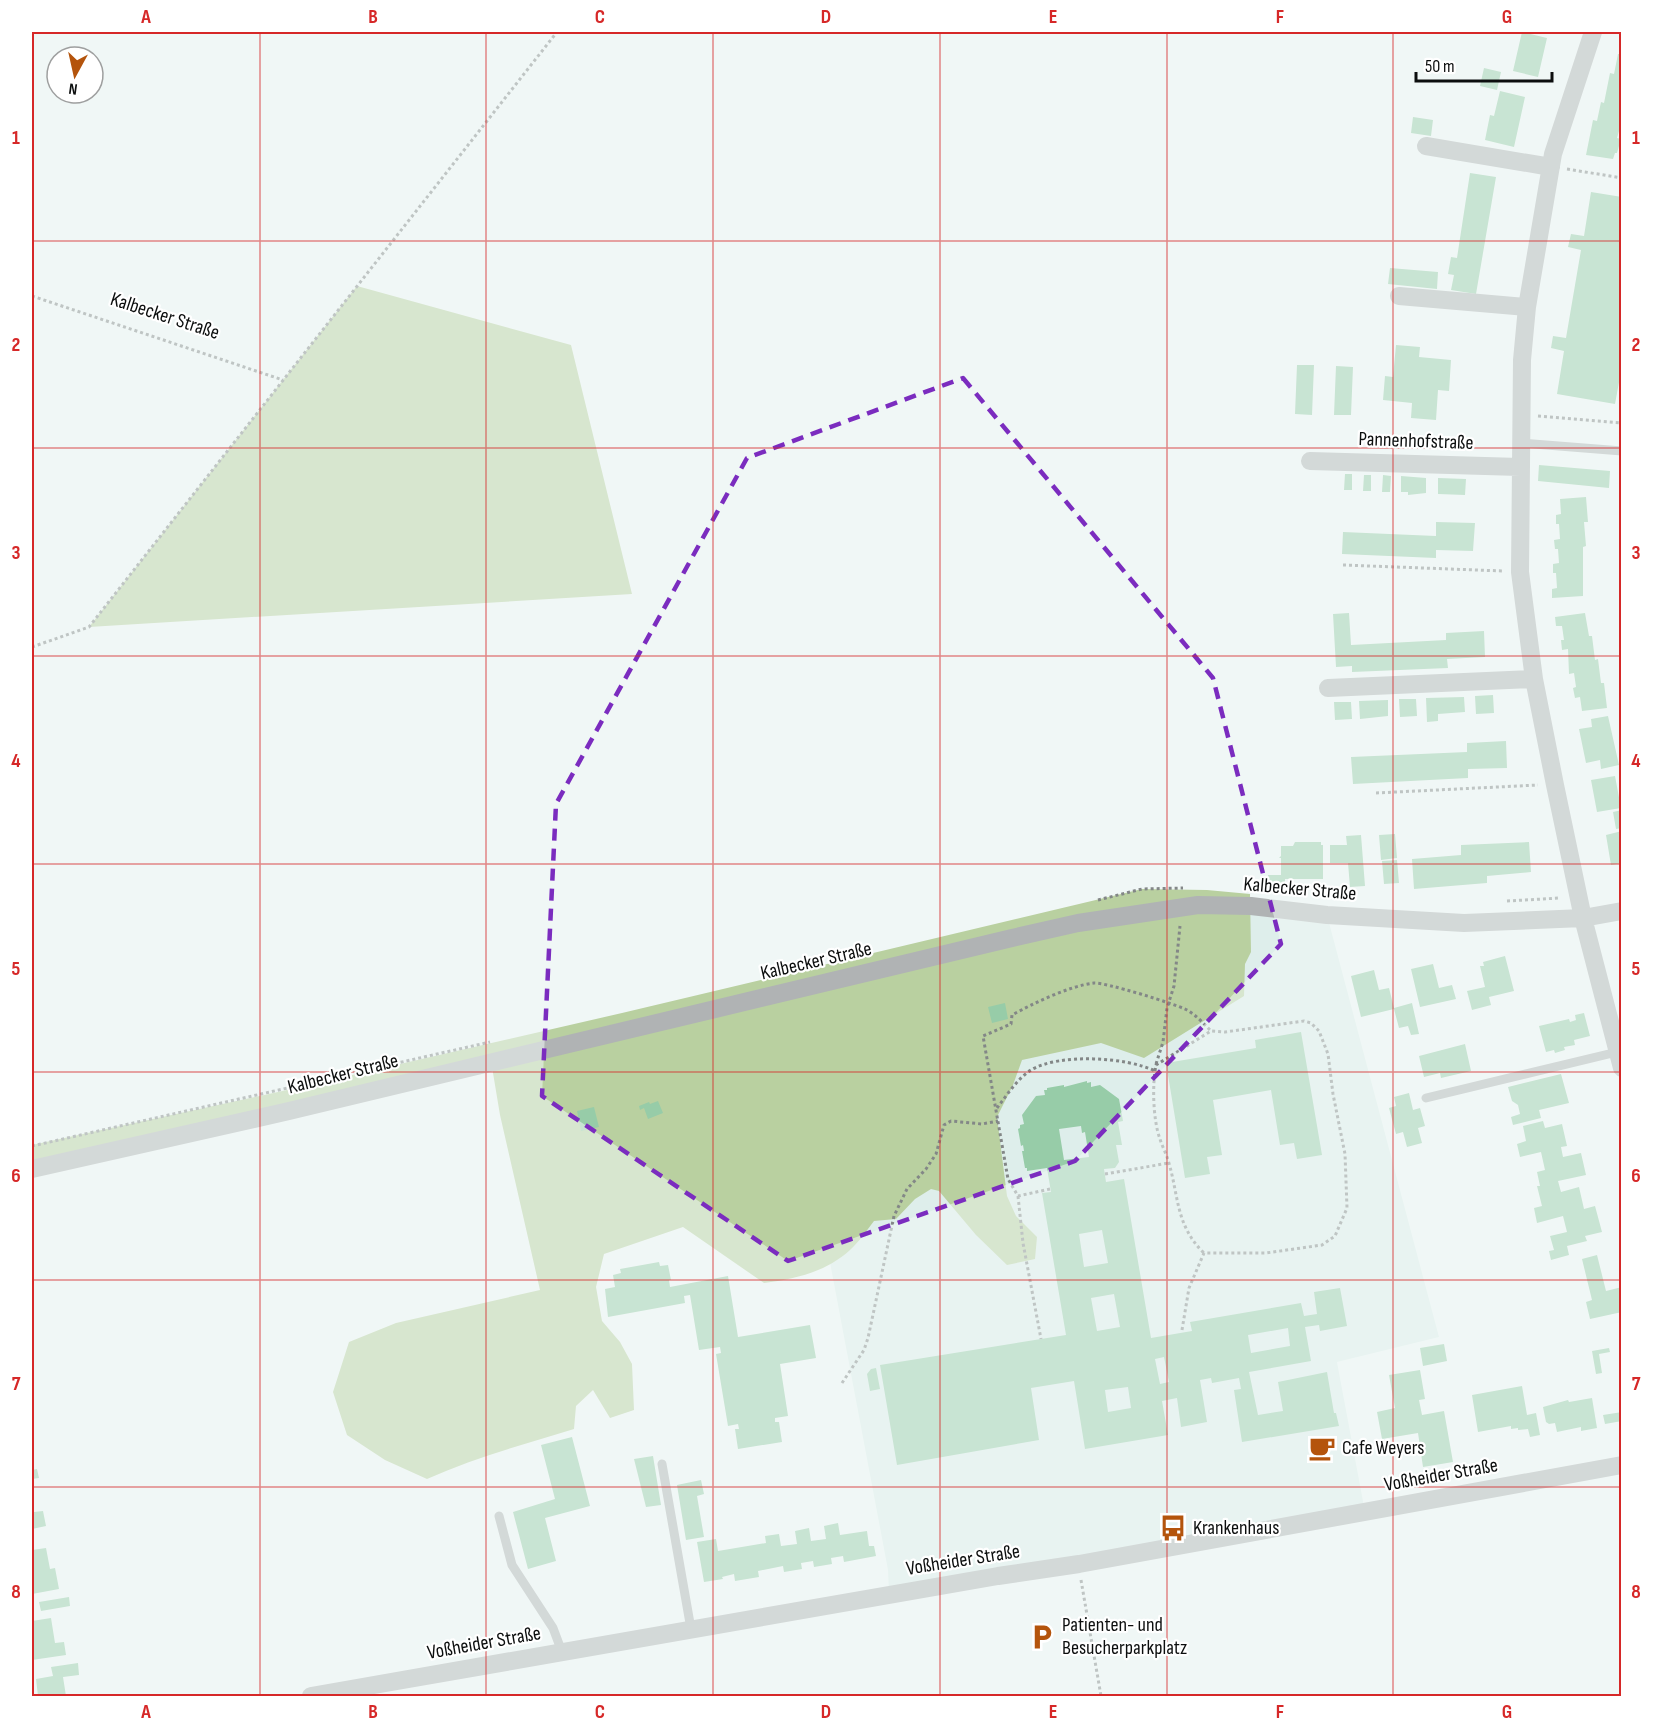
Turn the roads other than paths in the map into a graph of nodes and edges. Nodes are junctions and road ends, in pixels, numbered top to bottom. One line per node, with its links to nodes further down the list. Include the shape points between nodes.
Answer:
1 (1593, 32): 3 (street)
2 (1426, 146): 3 (street)
3 (1551, 166): 5 (street)
4 (1400, 296): 5 (street)
5 (1527, 307): 6 (street)
6 (1521, 443): 7 (lane); 9 (street)
7 (1622, 451)
8 (1310, 461): 9 (street, Pannenhofstraße)
9 (1520, 467): 10 (street, via 1520,572)
10 (1534, 679): 11 (street); 13 (street)
11 (1328, 688)
12 (1622, 911): 13 (street, Kalbecker Straße)
13 (1583, 918): 14 (street); 16 (street, Kalbecker Straße, via 1464,923 1251,906 1182,906 1012,938)
14 (1619, 1060): 15 (lane)
15 (1426, 1098)
16 (32, 1169)
17 (662, 1464): 20 (lane)
18 (1622, 1465): 20 (street, Voßheider Straße, via 1078,1564)
19 (500, 1516): 21 (lane, via 512,1565 553,1628)
20 (691, 1629): 21 (street, Voßheider Straße)
21 (562, 1652): 22 (street, Voßheider Straße)
22 (311, 1696)

